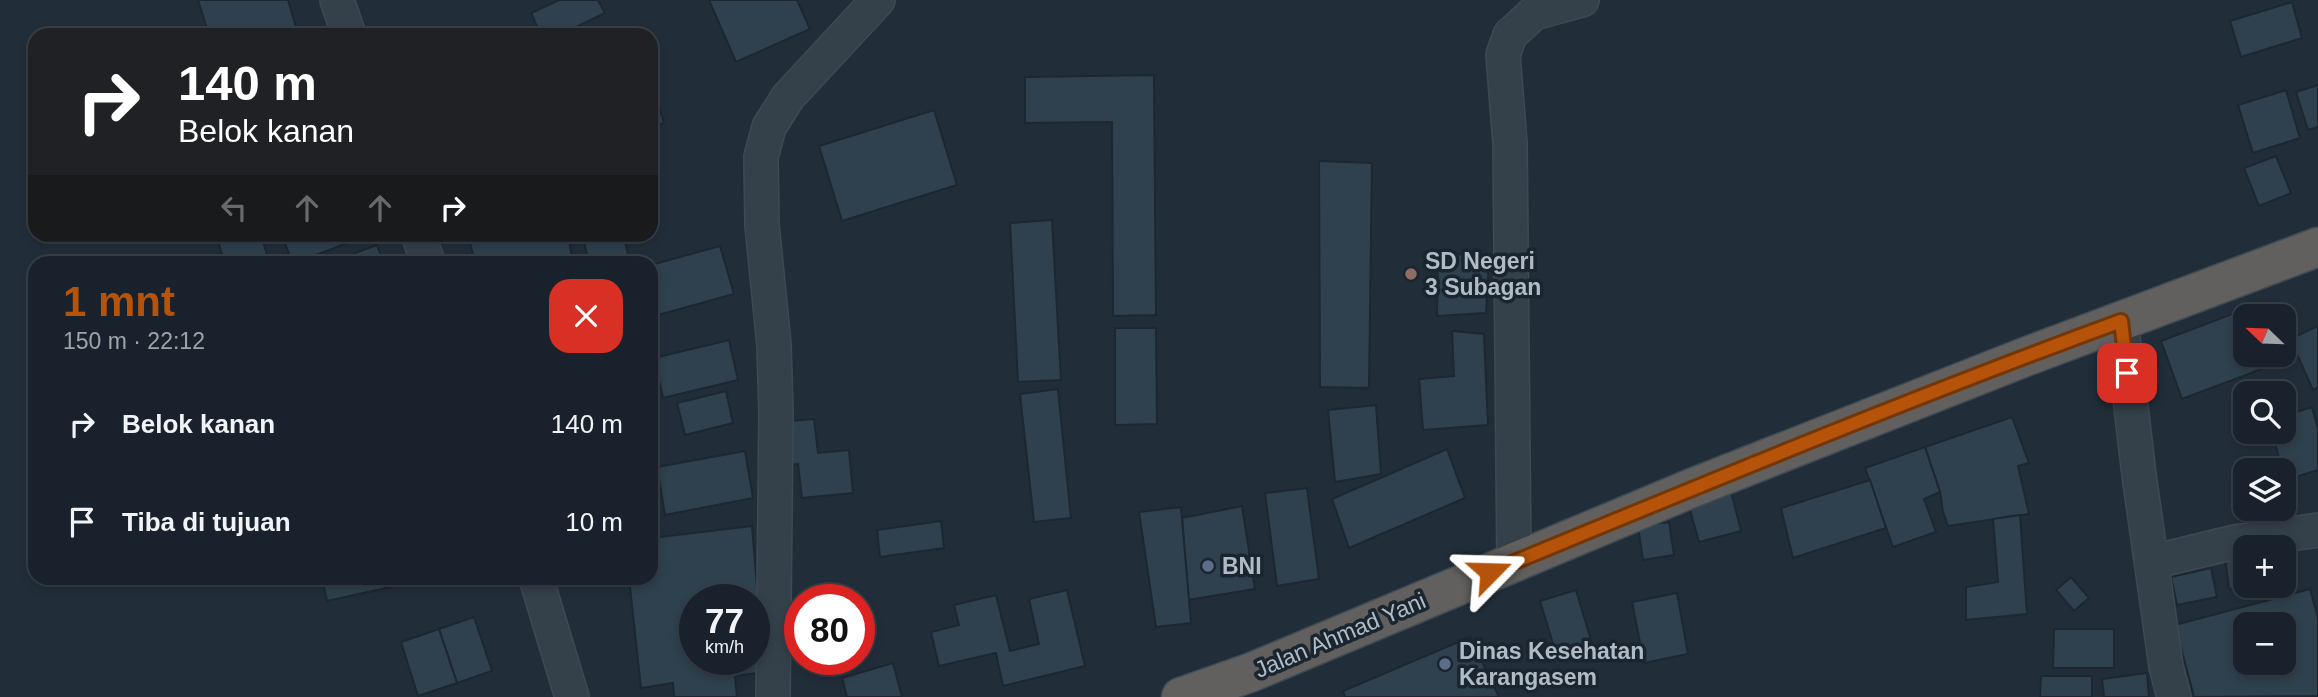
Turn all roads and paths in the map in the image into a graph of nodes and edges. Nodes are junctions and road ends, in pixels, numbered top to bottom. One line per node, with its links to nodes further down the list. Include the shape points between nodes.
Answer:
1 (337, 0): 4 (street)
2 (878, 0): 12 (street, via 788,97 769,127 761,157 776,399)
3 (1582, 0): 8 (street, via 1534,13 1510,35 1503,55 1510,143)
4 (347, 28)
5 (2318, 247): 6 (highway, Jalan Ahmad Yani)
6 (2121, 321): 8 (highway, Jalan Ahmad Yani); 9 (street)
7 (2318, 530): 9 (street, via 2235,542)
8 (1514, 562): 13 (highway, Jalan Ahmad Yani, via 1252,672)
9 (2152, 562): 14 (street)
10 (538, 585): 11 (street)
11 (572, 697)
12 (773, 697)
13 (1181, 697)
14 (2174, 697)

